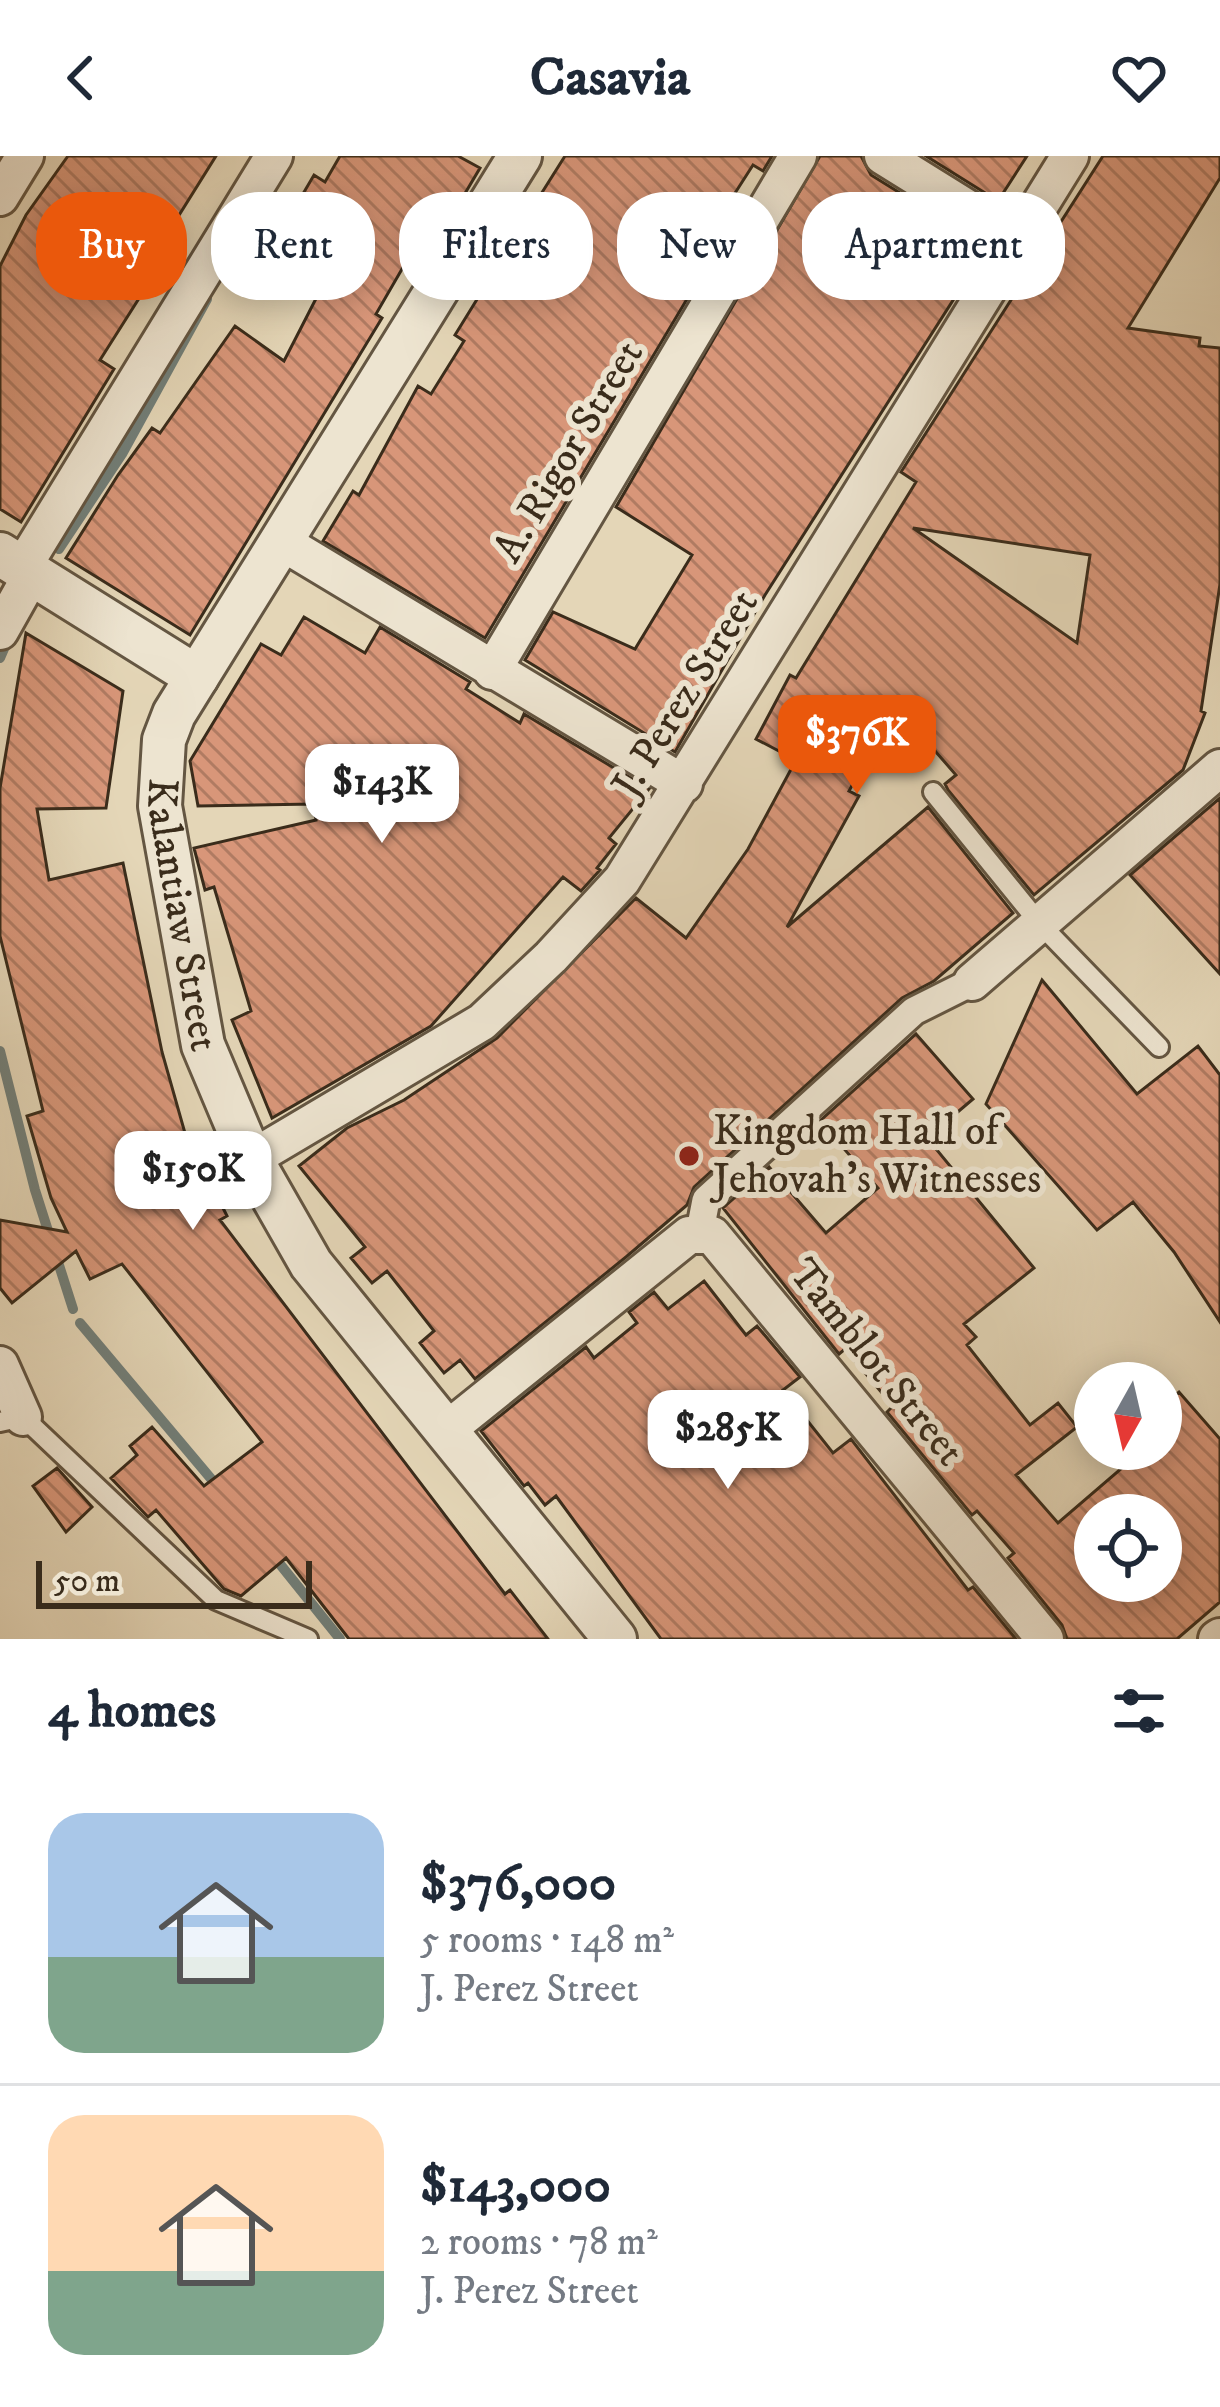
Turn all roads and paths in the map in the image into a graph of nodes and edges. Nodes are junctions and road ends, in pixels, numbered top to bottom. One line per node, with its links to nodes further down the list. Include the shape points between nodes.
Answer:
1 (25, 156): 9 (street)
2 (274, 156): 12 (street)
3 (520, 156): 11 (street, Kalantiaw Street)
4 (798, 156): 14 (street, A. Rigor Street)
5 (883, 156): 7 (street)
6 (1070, 156): 8 (street, J. Perez Street)
7 (941, 192)
8 (1048, 192)
9 (0, 197)
10 (981, 300): 17 (street, J. Perez Street)
11 (282, 542): 14 (street); 15 (street, Kalantiaw Street)
12 (18, 565): 13 (street); 15 (street)
13 (0, 631)
14 (492, 671): 17 (street)
15 (197, 677): 22 (street, Kalantiaw Street, via 164,740 163,842 203,1045)
16 (1220, 768): 19 (street)
17 (684, 784): 22 (street, J. Perez Street, via 622,880 482,1022)
18 (933, 792): 19 (lane)
19 (1040, 924): 20 (street); 21 (lane)
20 (972, 982): 23 (street, via 914,1011 706,1200)
21 (1159, 1046)
22 (251, 1160): 26 (street, Kalantiaw Street, via 310,1264)
23 (700, 1231): 26 (street); 29 (street, Tamblot Street, via 712,1235)
24 (0, 1365): 25 (street)
25 (11, 1419): 27 (lane, via 216,1600)
26 (448, 1430): 28 (street, Kalantiaw Street)
27 (308, 1639)
28 (615, 1639)
29 (1045, 1639)

